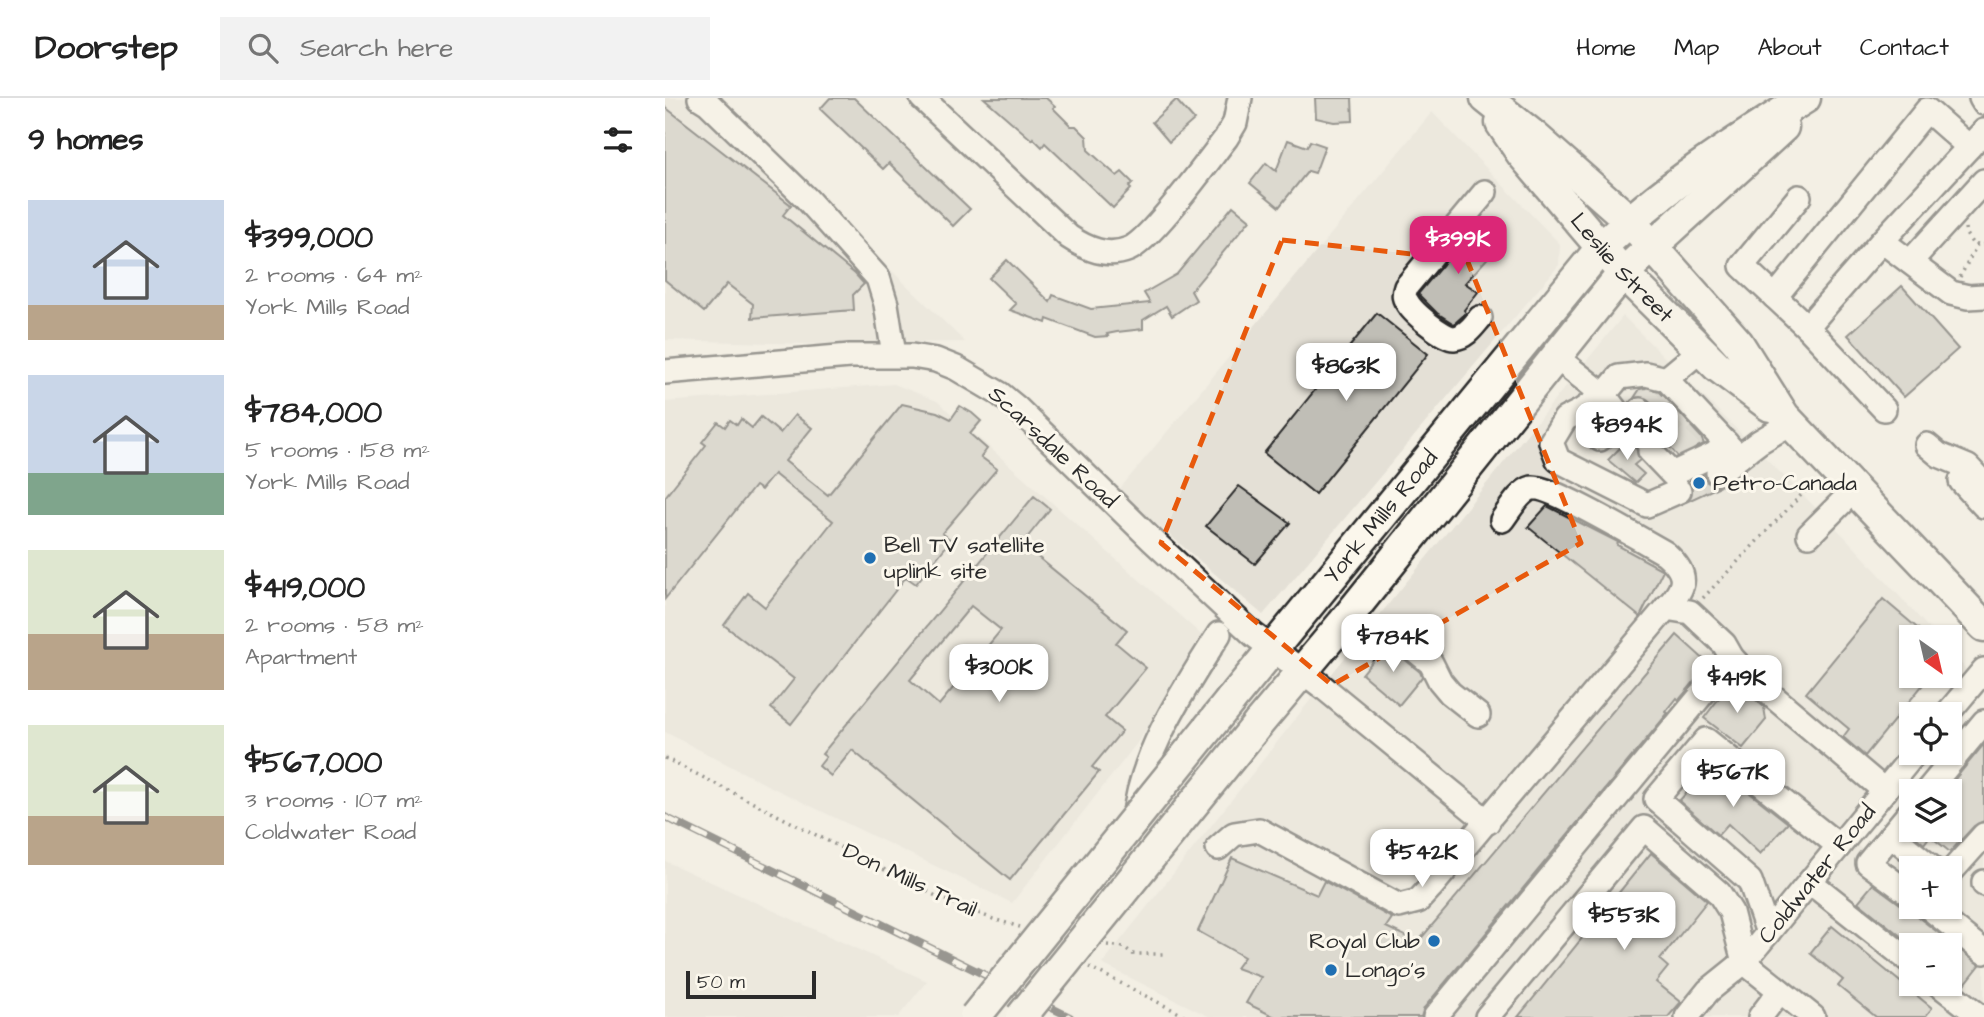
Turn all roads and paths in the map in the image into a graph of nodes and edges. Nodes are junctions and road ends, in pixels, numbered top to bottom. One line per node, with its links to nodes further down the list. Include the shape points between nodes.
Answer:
1 (699, 98): 28 (street, via 807,199 878,278)
2 (922, 98): 3 (street, via 1069,237 1100,253 1131,248 1160,221 1226,138)
3 (1240, 98)
4 (1485, 98): 13 (main road, Leslie Street); 19 (main road, Leslie Street, via 1522,153)
5 (1805, 98): 13 (main road, York Mills Road, via 1728,146)
6 (1814, 98): 17 (main road, York Mills Road)
7 (1981, 98): 8 (street)
8 (1984, 103)
9 (1976, 139): 15 (street); 24 (street, via 1927,110)
10 (1984, 181): 20 (street)
11 (1485, 192): 25 (street, via 1403,294 1415,312 1446,337 1465,334)
12 (1799, 197): 24 (street, via 1742,265)
13 (1629, 220): 17 (main road, Leslie Street); 19 (main road, York Mills Road)
14 (1967, 223): 16 (path, via 1968,239)
15 (1882, 241): 20 (street); 26 (street)
16 (1977, 245): 18 (path); 22 (path)
17 (1652, 246): 21 (main road, York Mills Road); 34 (main road, Leslie Street, via 1738,344)
18 (1984, 246)
19 (1601, 248): 21 (main road, Leslie Street); 54 (main road, York Mills Road)
20 (1910, 262): 23 (street, via 1951,293)
21 (1623, 274): 27 (main road, Leslie Street); 29 (main road, York Mills Road)
22 (1958, 282)
23 (1984, 296)
24 (1775, 298): 26 (street)
25 (1480, 318)
26 (1807, 327): 33 (street)
27 (1701, 350): 32 (street); 34 (main road, Leslie Street)
28 (894, 355): 30 (street, Scarsdale Road); 54 (street, Scarsdale Road, via 949,365 1006,398)
29 (1557, 358): 31 (street); 57 (main road, York Mills Road)
30 (665, 372)
31 (1604, 395): 32 (street, via 1619,377 1646,374); 35 (street); 45 (street, via 1565,419 1551,442 1558,460)
32 (1679, 406): 38 (street)
33 (1884, 409)
34 (1788, 419): 38 (street); 42 (main road, Leslie Street)
35 (1649, 438): 36 (street); 38 (street, via 1672,474); 45 (street)
36 (1600, 439)
37 (1927, 445): 41 (street, via 1968,467)
38 (1732, 450): 39 (street)
39 (1718, 473)
40 (1961, 481): 46 (street)
41 (1984, 484)
42 (1854, 490): 48 (street); 51 (main road, Leslie Street)
43 (1679, 491): 45 (street, via 1647,505)
44 (1805, 491): 50 (path)
45 (1638, 500)
46 (1984, 506)
47 (1502, 520): 49 (street, via 1532,488 1589,511 1674,561 1683,579 1682,589)
48 (1809, 535)
49 (1666, 608): 50 (street); 66 (street)
50 (1690, 612): 55 (street, via 1724,644)
51 (1984, 626)
52 (1219, 634): 80 (street, via 1163,728 1136,797 1133,829)
53 (1409, 636): 60 (street, via 1405,642 1431,663 1450,692)
54 (1272, 650): 57 (street, Scarsdale Road); 89 (main road, York Mills Road, bridge)
55 (1731, 658): 65 (street); 92 (street)
56 (1984, 670): 58 (street)
57 (1301, 671): 66 (street, Scarsdale Road); 90 (main road, York Mills Road, bridge)
58 (1957, 702)
59 (1962, 711): 61 (street)
60 (1478, 715)
61 (1984, 722): 64 (street)
62 (665, 758): 78 (path, Don Mills Trail, via 938,897 993,919)
63 (1905, 765): 65 (street, Coldwater Road)
64 (1937, 779)
65 (1885, 790): 70 (street, Coldwater Road)
66 (1488, 822): 71 (street, via 1418,901 1399,906 1259,830 1234,834)
67 (1899, 825): 68 (street)
68 (1891, 835): 72 (street); 73 (street)
69 (1984, 835): 74 (street)
70 (1842, 843): 73 (street); 75 (street, Coldwater Road); 79 (street, via 1706,740 1656,799 1750,881)
71 (1218, 848)
72 (1917, 856)
73 (1873, 858): 76 (street, via 1868,863)
74 (1962, 860)
75 (1810, 882): 79 (street, Coldwater Road); 82 (street)
76 (1899, 886)
77 (1943, 919): 83 (street)
78 (1027, 925)
79 (1768, 933): 85 (street, Coldwater Road)
80 (1045, 941)
81 (1124, 947): 84 (path, via 1133,954)
82 (1899, 952)
83 (1984, 952)
84 (1167, 954)
85 (1744, 962): 87 (street); 93 (street, via 1731,912 1719,893 1644,828); 94 (street, Coldwater Road, via 1708,990)
86 (1094, 970): 91 (path)
87 (1780, 991): 95 (street); 96 (street)
88 (1954, 996): 97 (street)
89 (975, 1017)
90 (1021, 1017)
91 (1187, 1017)
92 (1435, 1017)
93 (1487, 1017)
94 (1687, 1017)
95 (1760, 1017)
96 (1813, 1017)
97 (1981, 1017)

